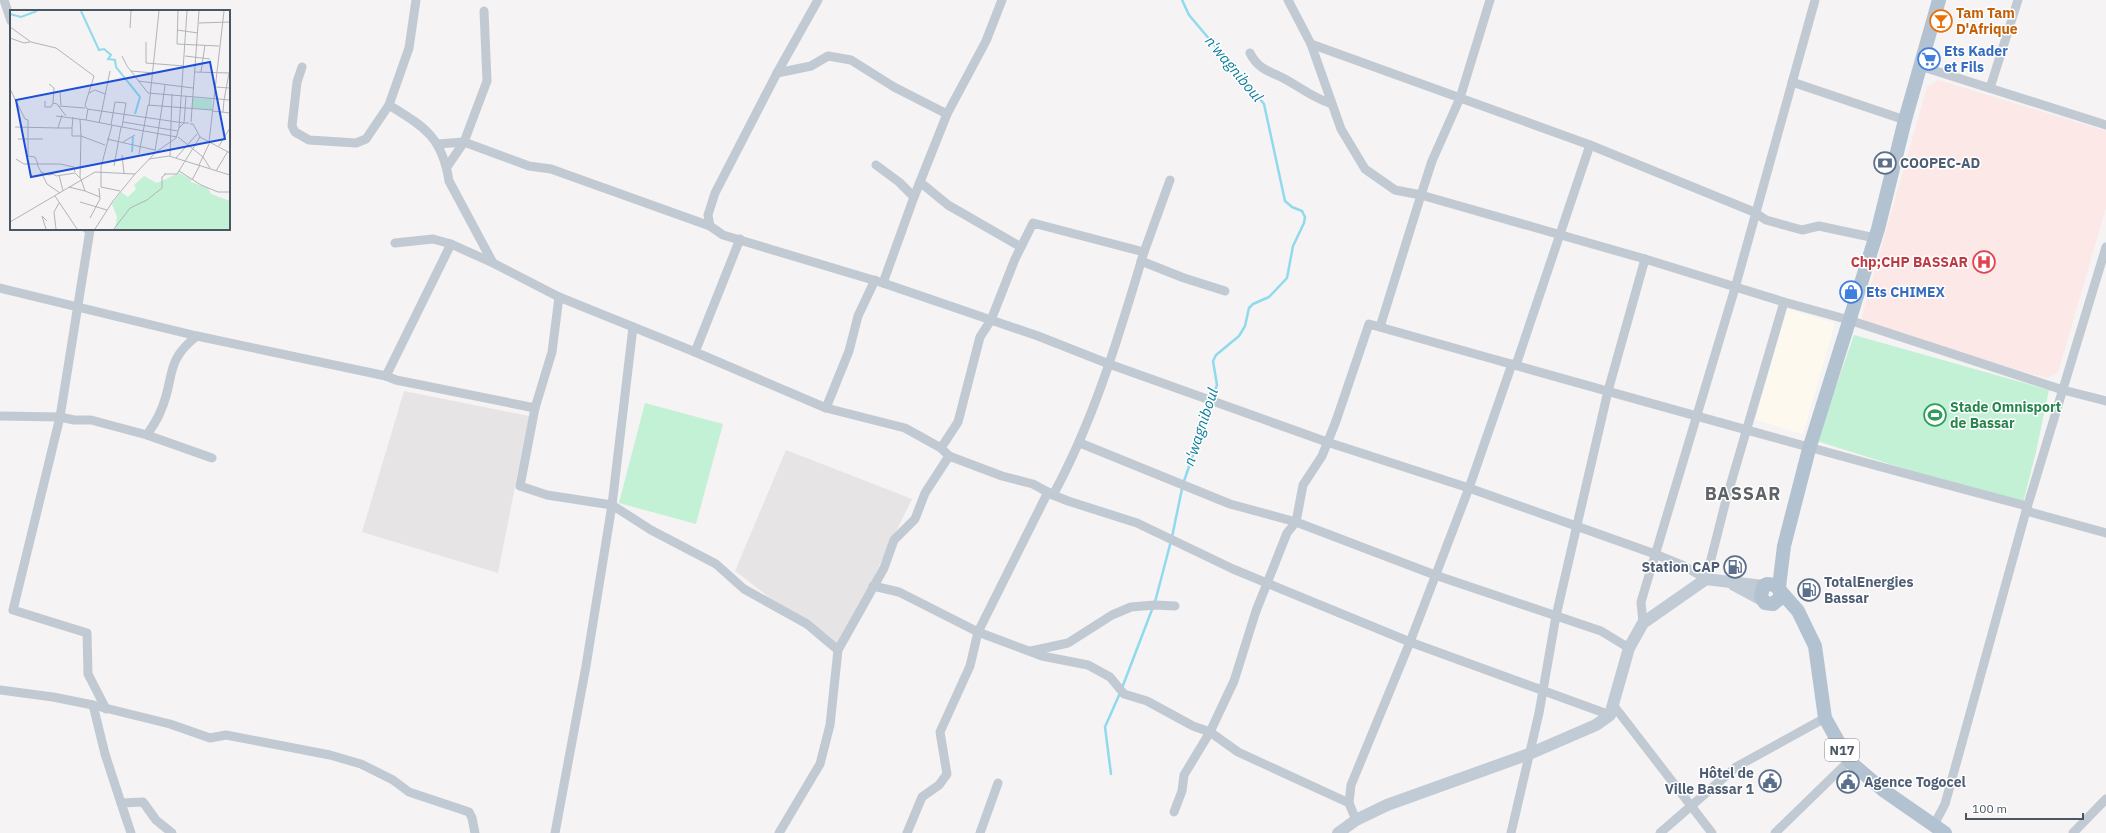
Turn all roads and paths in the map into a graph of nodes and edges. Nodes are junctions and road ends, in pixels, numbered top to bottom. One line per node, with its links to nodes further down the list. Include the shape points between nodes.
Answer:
1 (4, 0): 11 (street)
2 (416, 0): 20 (street, via 409,48)
3 (818, 0): 16 (street)
4 (1002, 0): 22 (street, via 986,41)
5 (1288, 0): 12 (street)
6 (1490, 0): 19 (street)
7 (1815, 0): 17 (street)
8 (1939, 0): 14 (main road)
9 (2018, 0): 18 (street)
10 (484, 11): 25 (street, via 487,81)
11 (10, 18)
12 (1310, 44): 19 (street); 21 (street)
13 (1250, 53): 21 (street, via 1272,75)
14 (1920, 66): 18 (street); 23 (main road)
15 (302, 67): 20 (street, via 297,82 292,126 295,132 309,140 356,143 366,138)
16 (777, 73): 22 (street, via 811,66 828,56 851,60 894,87); 35 (street, via 715,193 708,216)
17 (1792, 82): 23 (street); 34 (street)
18 (1990, 88): 24 (street)
19 (1460, 98): 27 (street); 32 (street, via 1432,160)
20 (389, 104): 26 (street, via 424,128)
21 (1332, 104): 32 (street, via 1341,128 1365,169 1395,190)
22 (947, 114): 31 (street)
23 (1906, 120): 38 (main road)
24 (2106, 125)
25 (464, 142): 26 (street); 29 (street); 35 (street, via 529,166 552,169)
26 (437, 144): 29 (street)
27 (1590, 145): 34 (street); 37 (street)
28 (876, 165): 33 (street)
29 (446, 166): 47 (street, via 449,181)
30 (1170, 180): 44 (street)
31 (920, 182): 33 (street); 42 (street, via 948,205)
32 (1421, 195): 37 (street); 59 (street)
33 (914, 197): 49 (street)
34 (1754, 212): 38 (street, via 1766,220 1802,230 1819,226); 51 (street)
35 (710, 226): 39 (street, via 723,235)
36 (90, 230): 55 (street)
37 (1561, 235): 45 (street); 63 (street)
38 (1875, 238): 57 (main road)
39 (740, 239): 49 (street); 61 (street)
40 (395, 243): 41 (street, via 433,240)
41 (451, 244): 47 (street); 64 (street)
42 (1021, 247): 44 (street, via 1033,223); 56 (street)
43 (2106, 247): 48 (street)
44 (1144, 252): 46 (street)
45 (1645, 259): 51 (street); 66 (street)
46 (1141, 261): 52 (street); 62 (street)
47 (492, 263): 53 (street)
48 (2104, 264): 65 (street)
49 (879, 282): 56 (street); 69 (street, via 858,316 849,350)
50 (0, 288): 55 (street)
51 (1734, 288): 54 (street); 70 (street)
52 (1225, 291)
53 (559, 297): 58 (street); 68 (street, via 552,352)
54 (1784, 302): 57 (street); 73 (street)
55 (77, 306): 60 (street); 72 (street)
56 (991, 320): 62 (street); 77 (street, via 980,337 958,422)
57 (1849, 320): 65 (street); 78 (main road)
58 (633, 327): 61 (street); 83 (street)
59 (1380, 327): 63 (street); 75 (street, via 1370,324)
60 (197, 336): 64 (street); 74 (street, via 185,346 172,367 162,410)
61 (695, 352): 69 (street)
62 (1109, 364): 75 (street); 76 (street)
63 (1514, 365): 66 (street); 81 (street)
64 (386, 376): 68 (street)
65 (2063, 390): 67 (street); 84 (street)
66 (1608, 391): 70 (street); 86 (street)
67 (2106, 401)
68 (535, 408): 83 (street, via 520,486 547,495)
69 (826, 408): 77 (street, via 905,428)
70 (1697, 415): 73 (street); 88 (street)
71 (0, 416): 72 (street)
72 (60, 417): 74 (street, via 91,420); 105 (street, via 13,610 87,633 88,674)
73 (1747, 430): 78 (street); 90 (street)
74 (147, 435): 80 (street)
75 (1327, 442): 81 (street); 85 (street, via 1322,456 1303,485)
76 (1080, 443): 82 (street); 85 (street, via 1230,504)
77 (941, 448): 79 (street)
78 (1809, 449): 84 (street); 93 (main road)
79 (948, 456): 82 (street, via 1002,476 1033,484); 92 (street, via 925,493 915,519 894,540 884,568)
80 (212, 458)
81 (1469, 488): 86 (street); 89 (street)
82 (1051, 493): 91 (street, via 1068,501 1138,523); 97 (street)
83 (612, 505): 100 (street, via 651,530 716,564 744,588 807,624); 122 (street)
84 (2027, 509): 87 (street); 118 (street)
85 (1296, 522): 89 (street); 91 (street, via 1287,533)
86 (1577, 528): 88 (street); 95 (street)
87 (2106, 533)
88 (1655, 554): 90 (street); 96 (street, via 1642,602)
89 (1435, 575): 95 (street); 98 (street)
90 (1706, 579): 93 (street); 96 (street)
91 (1268, 584): 98 (street); 108 (street, via 1256,611 1234,681)
92 (873, 586): 97 (street, via 899,592); 100 (street)
93 (1771, 592): 107 (main road, N17, via 1798,611 1810,635 1818,657)
94 (1175, 606): 101 (street, via 1131,607 1112,614 1068,643)
95 (1556, 616): 99 (street, via 1600,631); 103 (street)
96 (1643, 623): 99 (street)
97 (978, 632): 101 (street); 124 (street, via 970,666 940,732 947,774 939,785 922,797)
98 (1410, 642): 103 (street); 114 (street, via 1351,785)
99 (1629, 648): 106 (street)
100 (838, 650): 123 (street, via 830,724 820,764)
101 (1030, 651): 108 (street, via 1042,656 1088,665 1110,677 1124,694 1147,701 1193,726)
102 (0, 690): 104 (street)
103 (1543, 691): 106 (street); 109 (street)
104 (93, 705): 105 (street); 113 (street)
105 (106, 709): 121 (street, via 170,724 210,738 226,734 330,755 361,764 393,780 409,792 469,812)
106 (1612, 710): 109 (street, via 1596,725); 115 (street)
107 (1825, 718): 110 (main road, N17); 115 (street, via 1736,767)
108 (1210, 732): 114 (street, via 1238,752); 116 (street, via 1184,775)
109 (1529, 754): 117 (street, via 1386,805); 127 (street)
110 (1848, 761): 118 (main road, N17); 130 (street)
111 (998, 783): 125 (street)
112 (2106, 799): 131 (street)
113 (121, 803): 119 (street); 120 (street, via 143,802 156,820)
114 (1349, 803): 117 (street)
115 (1690, 807): 128 (street); 129 (street)
116 (1174, 812)
117 (1356, 820): 126 (street)
118 (1938, 830)
119 (131, 833)
120 (172, 833)
121 (475, 833)
122 (555, 833)
123 (779, 833)
124 (907, 833)
125 (980, 833)
126 (1338, 833)
127 (1511, 833)
128 (1660, 833)
129 (1712, 833)
130 (1775, 833)
131 (2072, 833)

